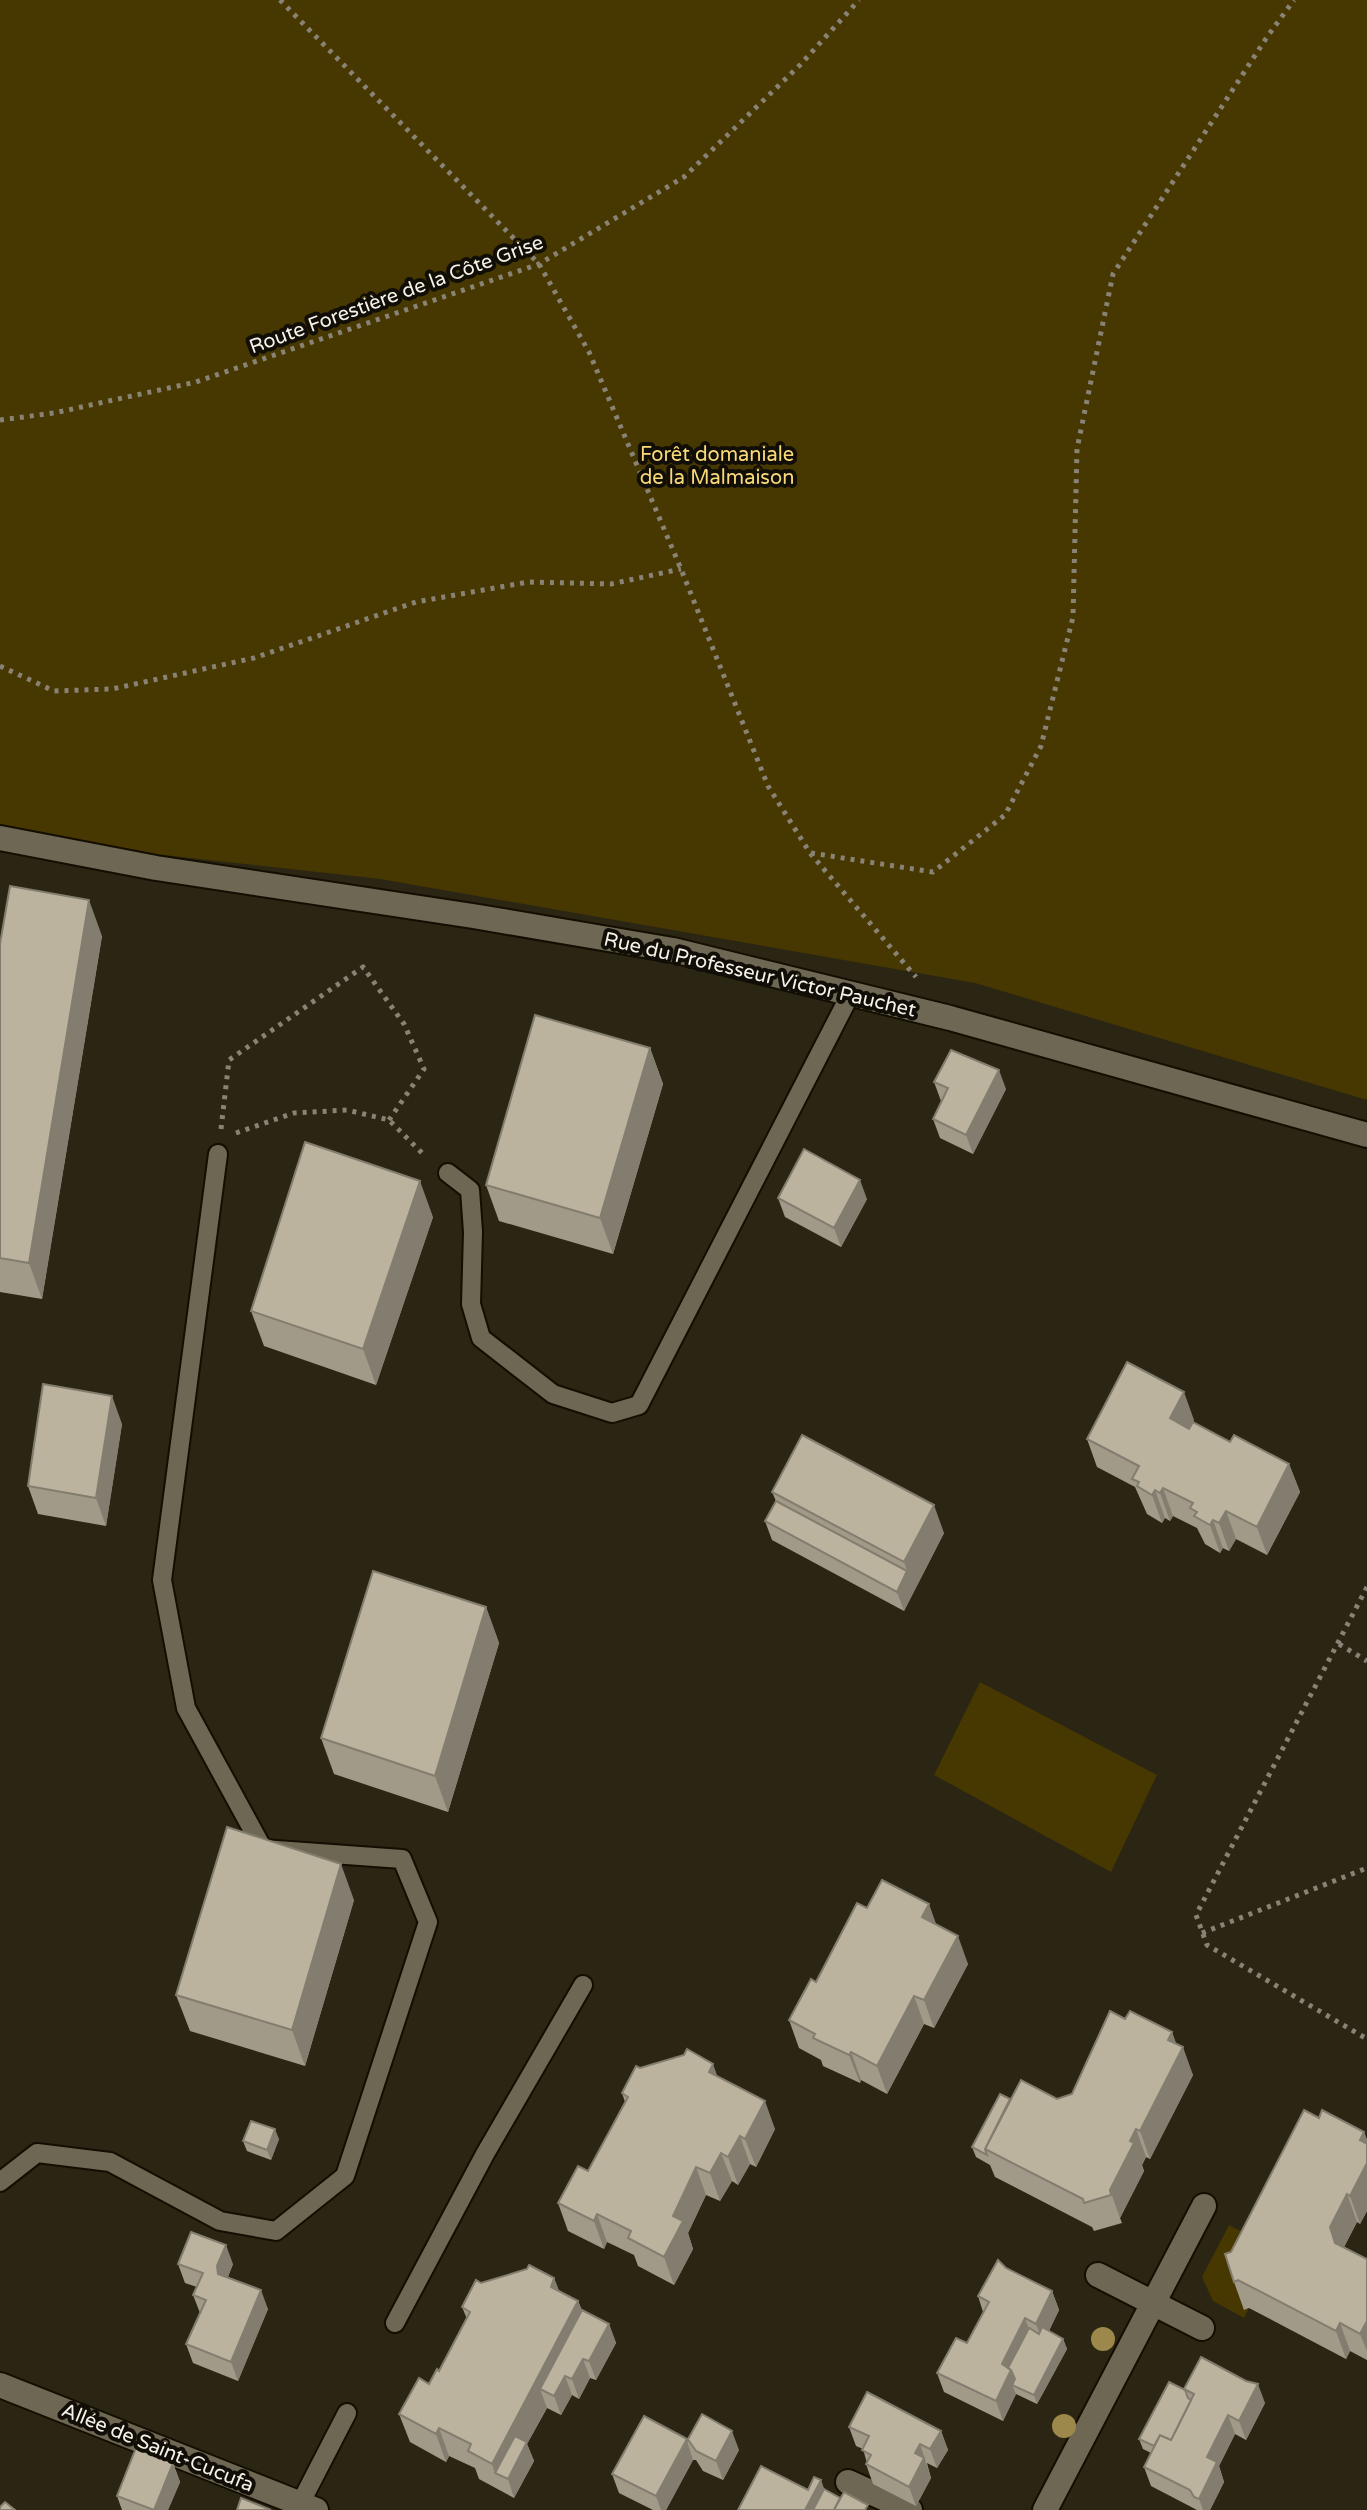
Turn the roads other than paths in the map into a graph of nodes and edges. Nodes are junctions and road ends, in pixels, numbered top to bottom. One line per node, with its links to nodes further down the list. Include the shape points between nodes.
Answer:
1 (0, 838): 2 (street, Rue du Professeur Victor Pauchet, via 673,950)
2 (851, 993): 3 (street, Rue du Professeur Victor Pauchet); 5 (lane, via 639,1405 612,1413 553,1394 481,1338 471,1304 470,1190)
3 (1367, 1135)
4 (219, 1146): 7 (lane, via 162,1580 186,1708 263,1849 402,1859 428,1922 345,2176 276,2231 220,2221 110,2162 37,2153)
5 (448, 1173)
6 (583, 1985): 11 (lane)
7 (0, 2182)
8 (1204, 2206): 10 (street)
9 (1098, 2275): 10 (street)
10 (1154, 2303): 12 (street); 18 (street)
11 (395, 2323)
12 (1202, 2328)
13 (0, 2385): 16 (street, Allée de Saint-Cucufa)
14 (347, 2413): 16 (lane)
15 (848, 2482): 17 (street)
16 (308, 2507)
17 (910, 2510)
18 (1045, 2510)

